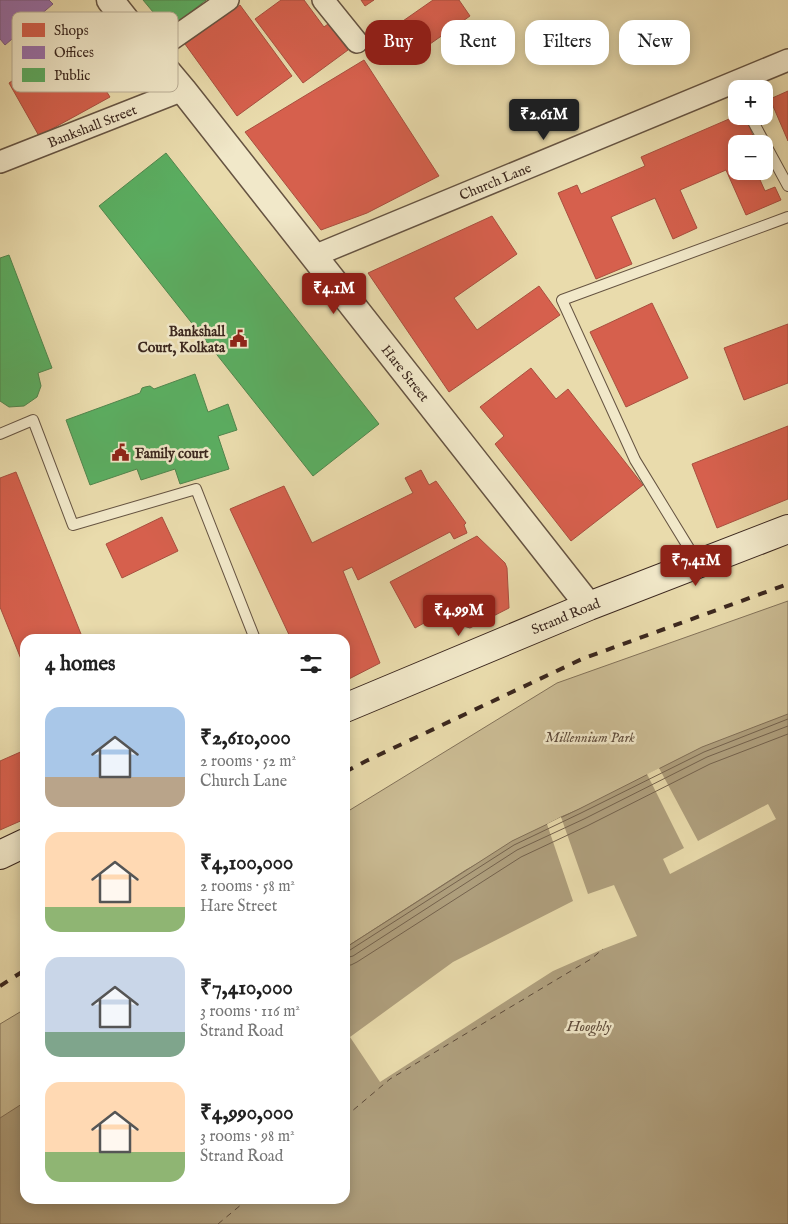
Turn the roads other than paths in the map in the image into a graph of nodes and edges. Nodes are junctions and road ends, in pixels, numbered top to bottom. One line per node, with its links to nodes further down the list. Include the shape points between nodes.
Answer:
1 (110, 0): 4 (street, Hare Street)
2 (228, 0): 5 (street)
3 (323, 0): 6 (street)
4 (119, 12)
5 (178, 36)
6 (357, 42)
7 (788, 60): 8 (street, Church Lane)
8 (749, 80)
9 (178, 84): 10 (street, Hare Street)
10 (183, 90): 12 (street, Bankshall Street); 18 (street, Hare Street)
11 (728, 90): 18 (street, Church Lane)
12 (178, 92)
13 (178, 92): 15 (street, Bankshall Street)
14 (755, 125): 16 (lane)
15 (0, 162)
16 (788, 186)
17 (788, 217): 21 (lane, via 562,300 634,460)
18 (314, 256): 22 (street, Hare Street)
19 (0, 434): 23 (lane, via 34,420 73,525 196,489)
20 (788, 529): 21 (main road, Strand Road)
21 (699, 564): 22 (main road, Strand Road)
22 (590, 606): 24 (main road, Strand Road)
23 (253, 634)
24 (350, 706)
25 (20, 845): 26 (main road)
26 (0, 855)

